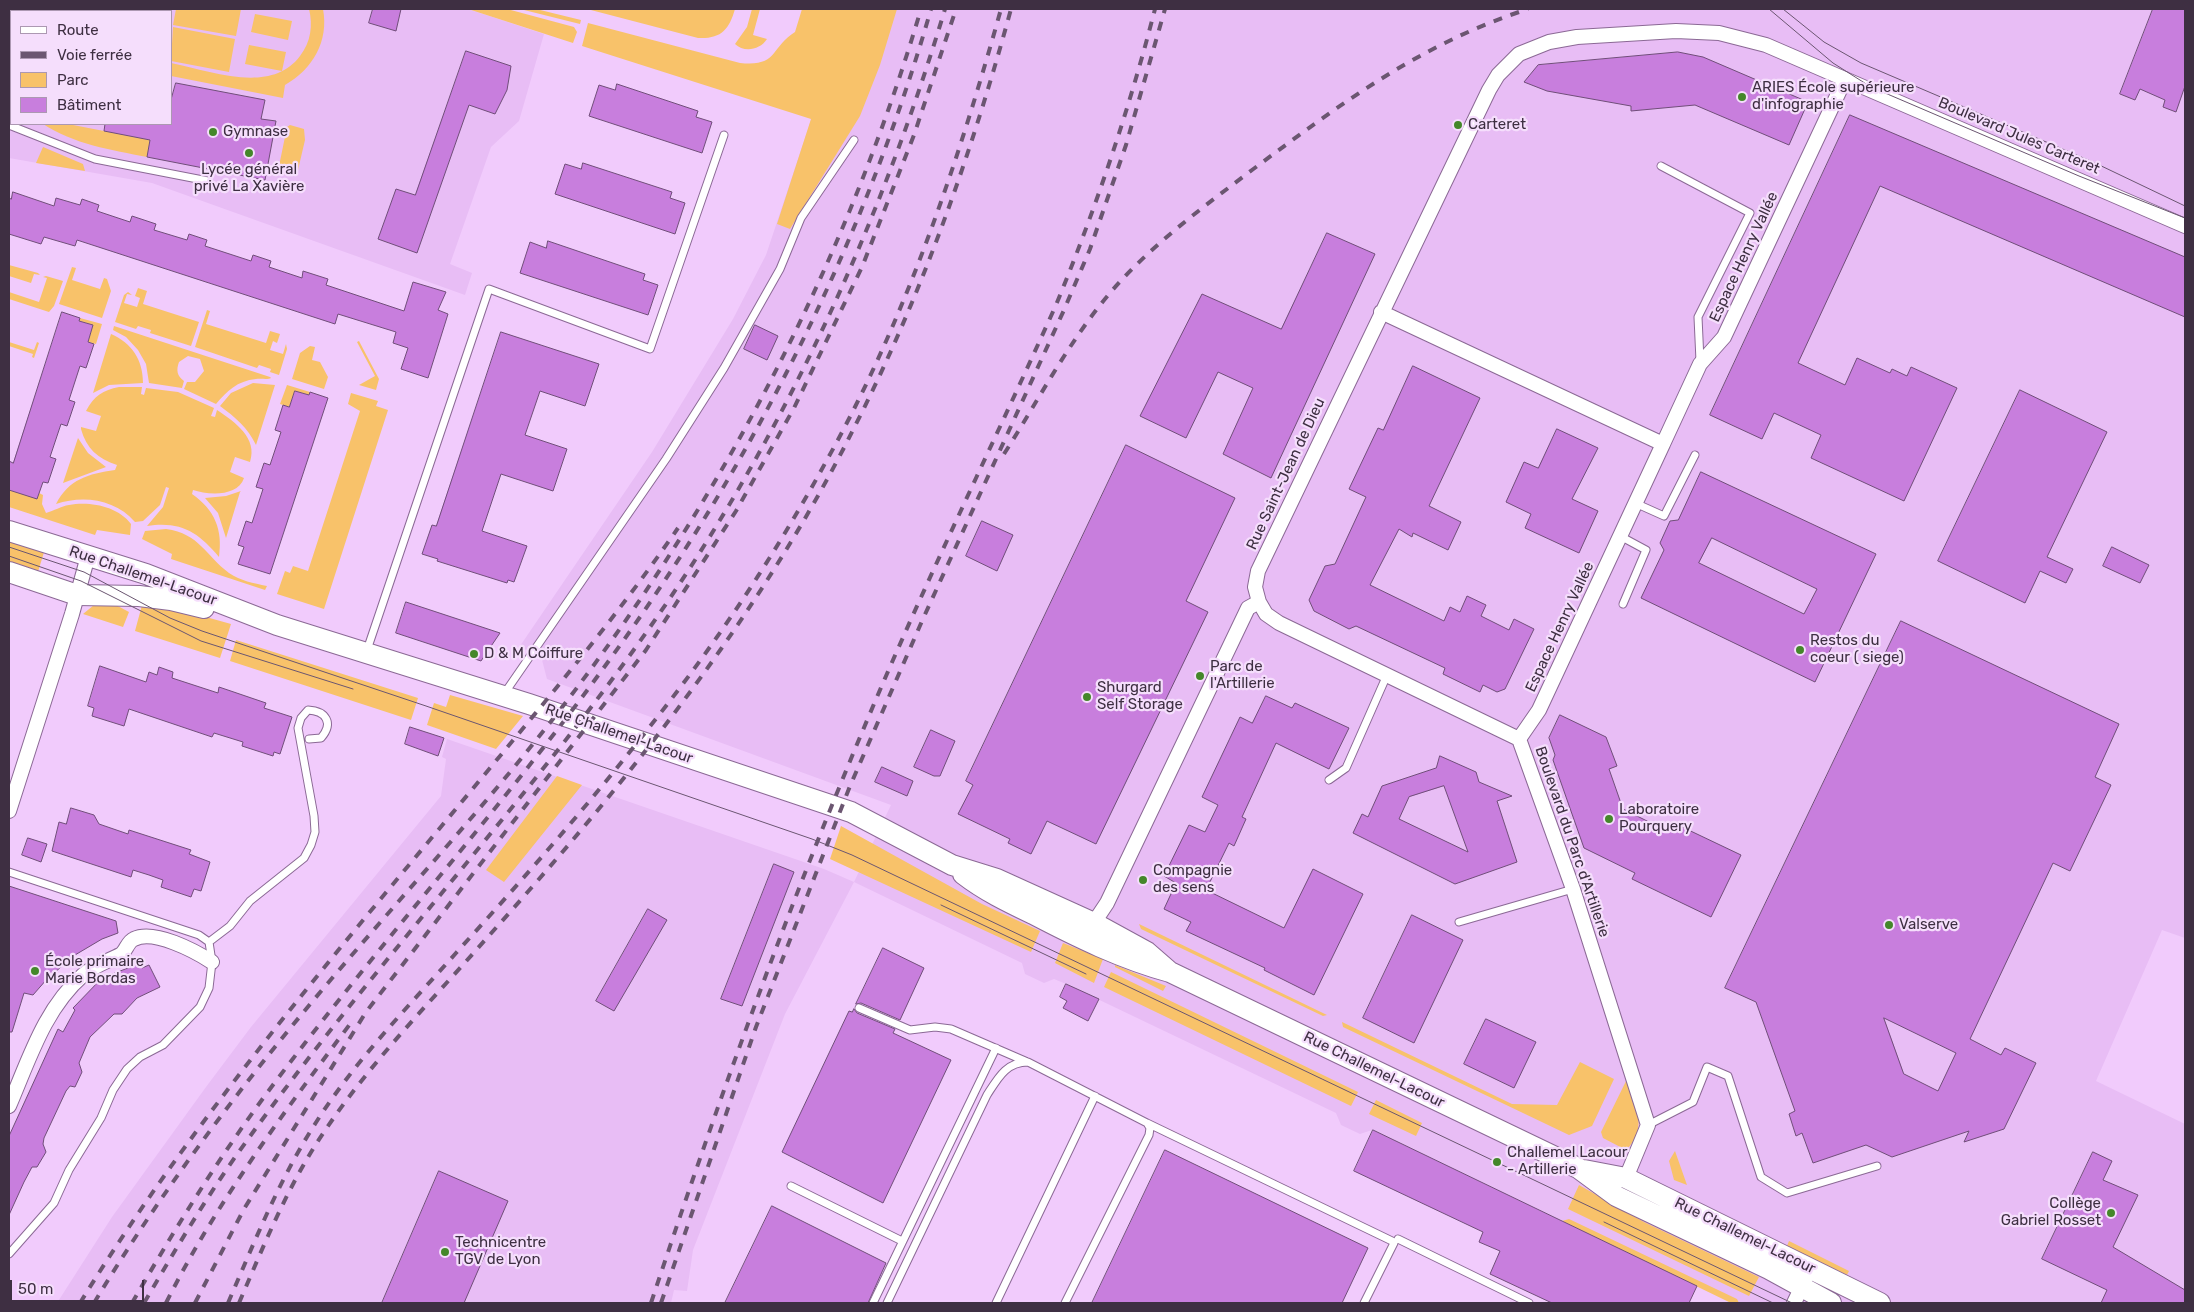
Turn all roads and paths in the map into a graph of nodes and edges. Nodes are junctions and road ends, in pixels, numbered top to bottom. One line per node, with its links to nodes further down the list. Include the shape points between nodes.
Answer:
1 (1549, 42): 2 (street, Boulevard Jules Carteret, via 1576,37 1667,32 1719,33 1766,45); 9 (street, Rue Saint-Jean de Dieu, via 1519,54 1498,75)
2 (1845, 79): 8 (street, Boulevard Jules Carteret); 10 (street, Espace Henry Vallée, via 1724,337)
3 (9, 125): 7 (lane, via 95,159)
4 (724, 135): 22 (lane, via 650,349 489,289)
5 (854, 140): 24 (lane, via 801,218 780,269 724,368 666,459)
6 (1661, 166): 10 (lane, via 1750,213 1698,317)
7 (208, 181)
8 (2185, 226)
9 (1381, 312): 11 (street); 19 (street, Rue Saint-Jean de Dieu, via 1258,571 1255,587)
10 (1700, 364): 11 (street, Espace Henry Vallée)
11 (1663, 444): 13 (street, Espace Henry Vallée)
12 (1695, 455): 13 (lane, via 1664,516)
13 (1635, 503): 15 (street, Espace Henry Vallée)
14 (9, 531): 16 (street, Rue Challemel-Lacour)
15 (1620, 536): 20 (lane, via 1646,550); 26 (street, Espace Henry Vallée, via 1539,710)
16 (88, 556): 18 (street); 21 (street, Rue Challemel-Lacour, via 146,574)
17 (9, 572): 18 (street, Rue Challemel-Lacour)
18 (77, 595): 21 (street, Rue Challemel-Lacour, via 128,595 171,600); 28 (street)
19 (1259, 602): 23 (street, Boulevard du Parc d'Artillerie, via 1266,614 1279,624); 32 (street, via 1248,608 1106,903)
20 (1622, 604)
21 (277, 624): 22 (street, Rue Challemel-Lacour)
22 (366, 653): 24 (street, Rue Challemel-Lacour)
23 (1387, 675): 26 (street, Boulevard du Parc d'Artillerie); 27 (lane, via 1346,768)
24 (502, 696): 32 (street, Rue Challemel-Lacour, via 851,812 952,865 981,888)
25 (309, 739): 33 (lane, via 321,738 326,732 326,716 318,710 308,710 298,728 314,816 315,832 311,845 304,858 250,901 230,926)
26 (1519, 739): 30 (street, Boulevard du Parc d'Artillerie)
27 (1329, 780)
28 (9, 811)
29 (9, 872): 33 (lane, via 199,935)
30 (1573, 889): 31 (lane); 41 (street, Boulevard du Parc d'Artillerie)
31 (1460, 922)
32 (1089, 931): 43 (street, Rue Challemel-Lacour, via 1147,952 1170,972)
33 (209, 942): 34 (lane)
34 (212, 962): 39 (street, via 192,949 150,936 134,939 123,954 84,974 47,1017); 48 (lane, via 209,988 200,1007 163,1045 127,1069 69,1170 54,1203)
35 (859, 1008): 36 (lane, via 902,1028 916,1031 942,1027)
36 (996, 1048): 37 (lane); 46 (lane)
37 (1028, 1062): 38 (lane); 52 (lane, via 1009,1066 987,1095)
38 (1095, 1096): 40 (lane); 53 (lane)
39 (9, 1106)
40 (1147, 1123): 47 (lane); 54 (lane, via 1149,1135)
41 (1648, 1125): 42 (lane, via 1694,1102 1707,1067 1728,1076 1761,1177 1787,1193); 44 (street)
42 (1877, 1166)
43 (1578, 1168): 44 (street, Rue Challemel-Lacour); 50 (street, Rue Challemel-Lacour, via 1616,1196)
44 (1626, 1178): 49 (street, Rue Challemel-Lacour)
45 (791, 1186): 46 (lane)
46 (902, 1241): 51 (lane)
47 (1395, 1241): 55 (lane); 56 (lane)
48 (9, 1254)
49 (1811, 1269): 50 (street); 58 (street, Rue Challemel-Lacour)
50 (1798, 1295): 57 (street, Rue Challemel-Lacour)
51 (873, 1303)
52 (887, 1303)
53 (996, 1303)
54 (1065, 1303)
55 (1364, 1303)
56 (1530, 1303)
57 (1831, 1303)
58 (1880, 1303)

